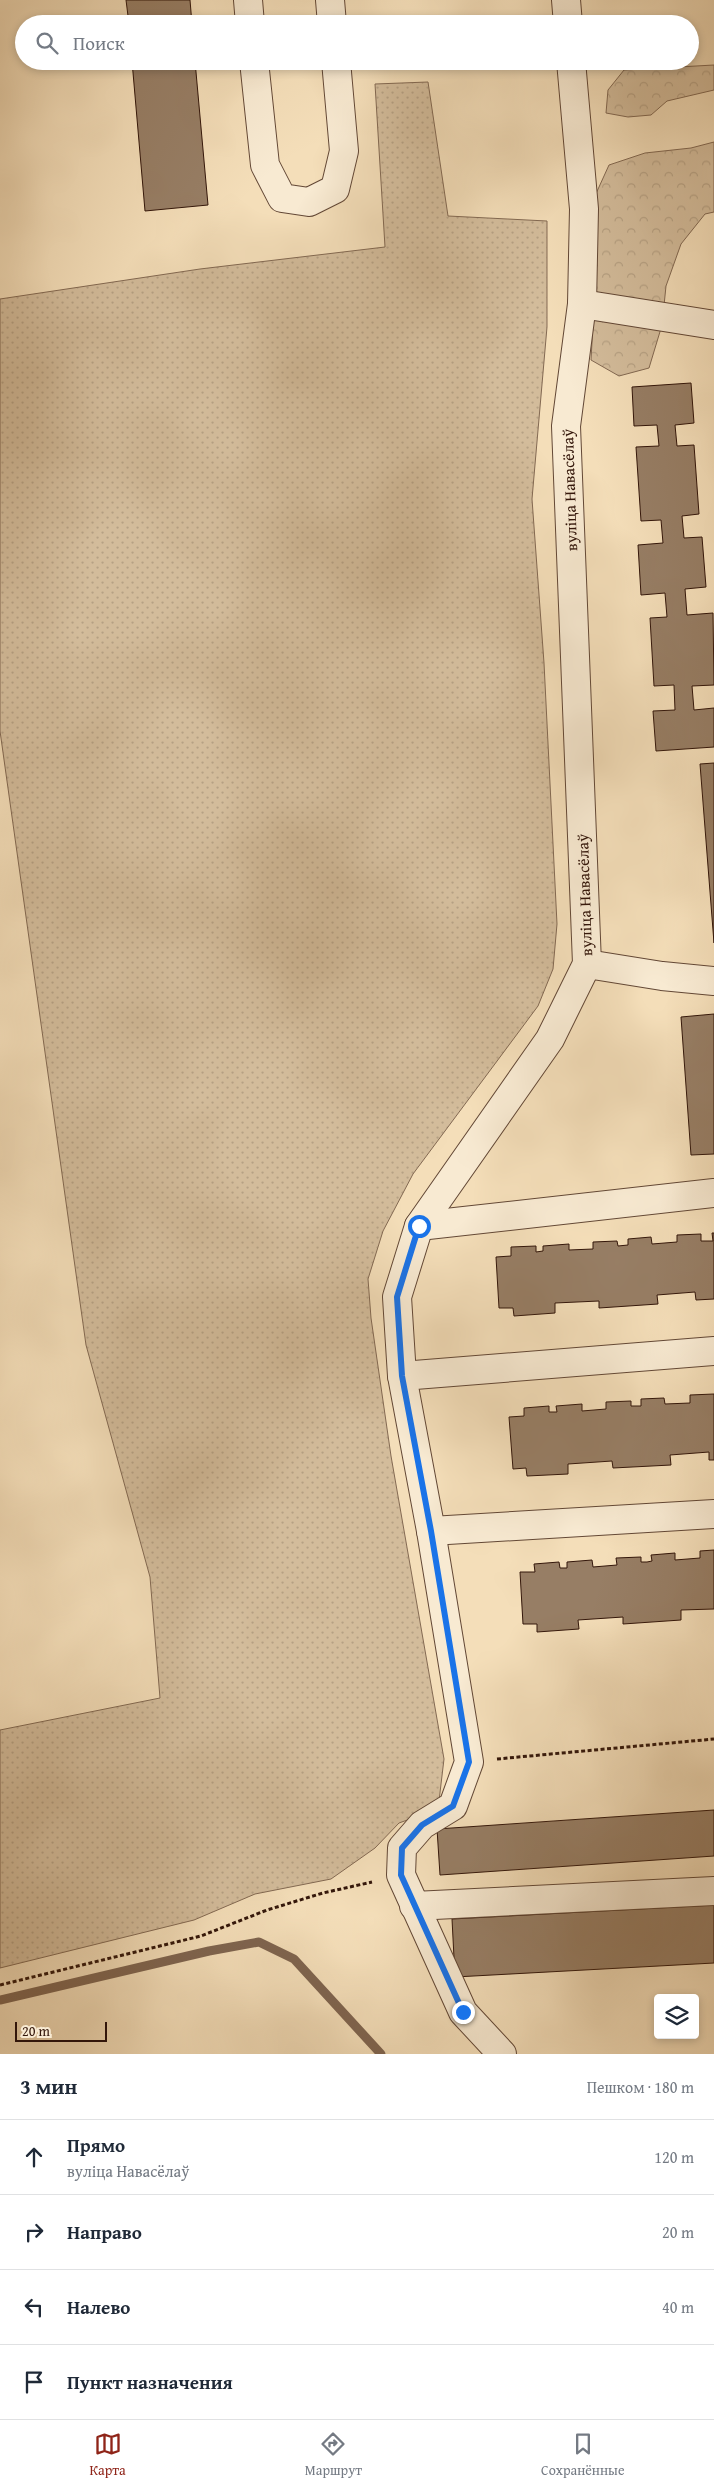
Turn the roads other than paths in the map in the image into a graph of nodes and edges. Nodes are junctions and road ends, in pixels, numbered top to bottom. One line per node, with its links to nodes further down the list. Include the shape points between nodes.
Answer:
1 (248, 0): 4 (street)
2 (330, 0): 5 (street)
3 (566, 0): 6 (street)
4 (249, 15)
5 (331, 15)
6 (567, 15)
7 (255, 70): 8 (street, via 264,165 282,198 309,202 335,189 344,151)
8 (337, 70)
9 (572, 70): 10 (street, вуліца Навасёлаў, via 584,209)
10 (582, 304): 11 (street); 12 (street, вуліца Навасёлаў, via 566,426)
11 (714, 325)
12 (587, 964): 13 (street); 15 (street, вуліца Навасёлаў, via 550,1039)
13 (714, 981)
14 (714, 1193): 15 (street)
15 (419, 1226): 17 (street, вуліца Навасёлаў, via 397,1297)
16 (714, 1350): 17 (street)
17 (402, 1376): 19 (street, вуліца Навасёлаў)
18 (714, 1514): 19 (street)
19 (431, 1531): 21 (street, вуліца Навасёлаў, via 469,1762 453,1806 422,1825 402,1848 401,1875)
20 (714, 1891): 21 (street)
21 (414, 1906): 22 (street, via 463,2012)
22 (502, 2054)

